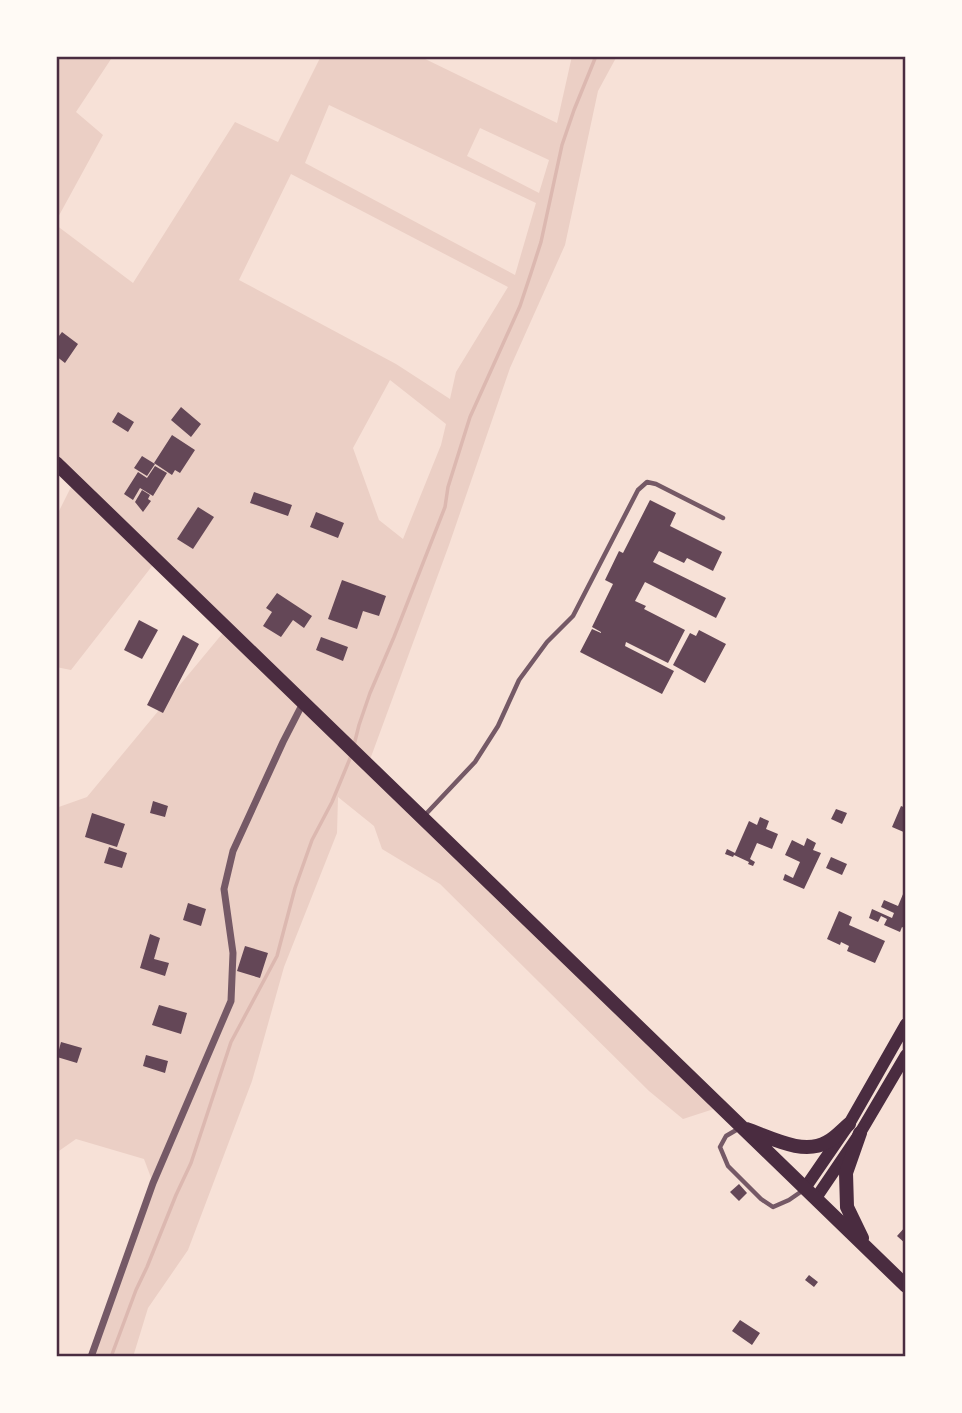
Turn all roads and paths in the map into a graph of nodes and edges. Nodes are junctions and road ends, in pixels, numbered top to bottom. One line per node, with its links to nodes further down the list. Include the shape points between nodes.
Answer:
1 (56, 463): 3 (highway)
2 (723, 518): 4 (lane, via 647,482 573,617 519,680 475,762)
3 (304, 703): 4 (highway); 13 (street, via 233,851 224,889 233,953 231,1001 153,1182)
4 (422, 818): 7 (highway)
5 (906, 1024): 8 (main road)
6 (906, 1055): 8 (main road)
7 (740, 1127): 8 (highway, via 793,1147 826,1143); 9 (highway); 9 (lane, via 726,1136 720,1147 728,1166 761,1199 773,1207)
8 (855, 1129): 9 (main road); 10 (main road); 11 (highway, via 846,1173 847,1206)
9 (805, 1188): 10 (highway)
10 (816, 1198): 11 (highway)
11 (868, 1249): 12 (highway)
12 (906, 1286)
13 (91, 1357)

